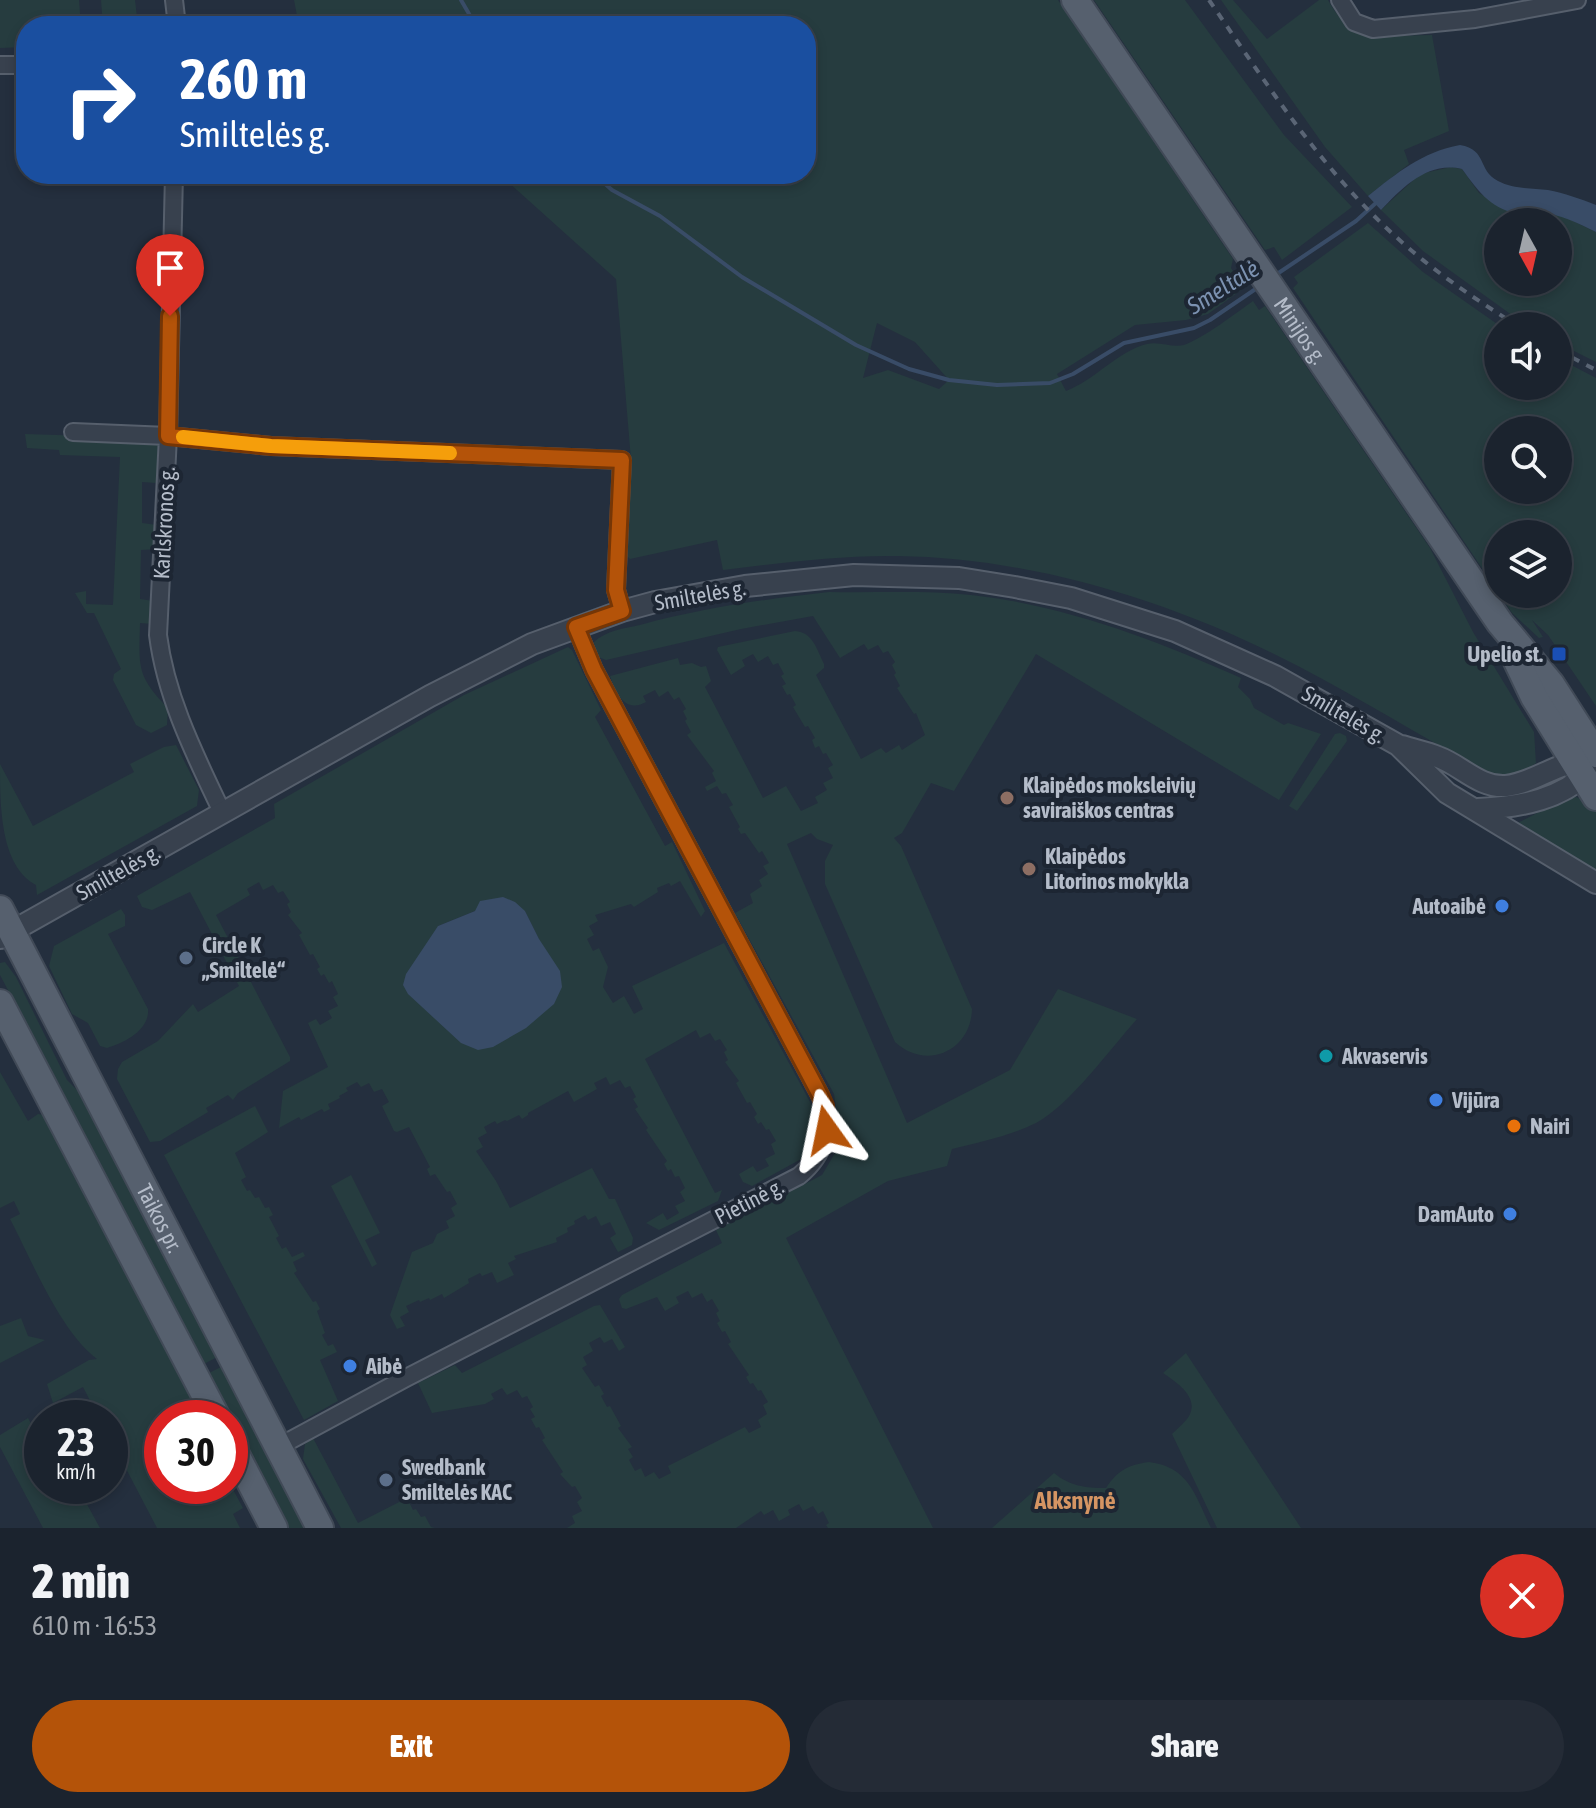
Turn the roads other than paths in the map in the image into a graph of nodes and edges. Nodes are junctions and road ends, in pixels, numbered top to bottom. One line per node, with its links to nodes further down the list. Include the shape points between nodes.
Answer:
1 (1075, 0): 10 (main road, Minijos g., via 1500,623 1534,697)
2 (1340, 0): 3 (street, via 1354,22 1373,29 1475,19)
3 (1577, 0)
4 (174, 184): 6 (street, Karlskronos g.)
5 (73, 432): 6 (street)
6 (168, 436): 7 (street, via 271,446 622,460 616,590); 12 (street, Karlskronos g., via 161,659 174,707)
7 (622, 611): 8 (street, Smiltelės g.); 9 (street, Smiltelės g., via 715,590 854,575 945,577 1015,587 1071,598 1175,631 1275,676)
8 (576, 627): 12 (street, Smiltelės g., via 486,666); 17 (street, Pietinė g., via 820,1095 827,1130 820,1154 799,1176)
9 (1398, 745): 10 (street, via 1439,757 1501,786); 11 (street, via 1447,793)
10 (1590, 769): 11 (street, via 1533,804)
11 (1478, 809): 13 (street)
12 (222, 812): 14 (street, Smiltelės g.)
13 (1596, 883)
14 (4, 926): 17 (main road, Taikos pr.)
15 (0, 1003): 16 (main road, Taikos pr.)
16 (208, 1400)
17 (278, 1447): 20 (main road, Taikos pr.)
18 (248, 1478): 19 (main road)
19 (274, 1528)
20 (320, 1528)

